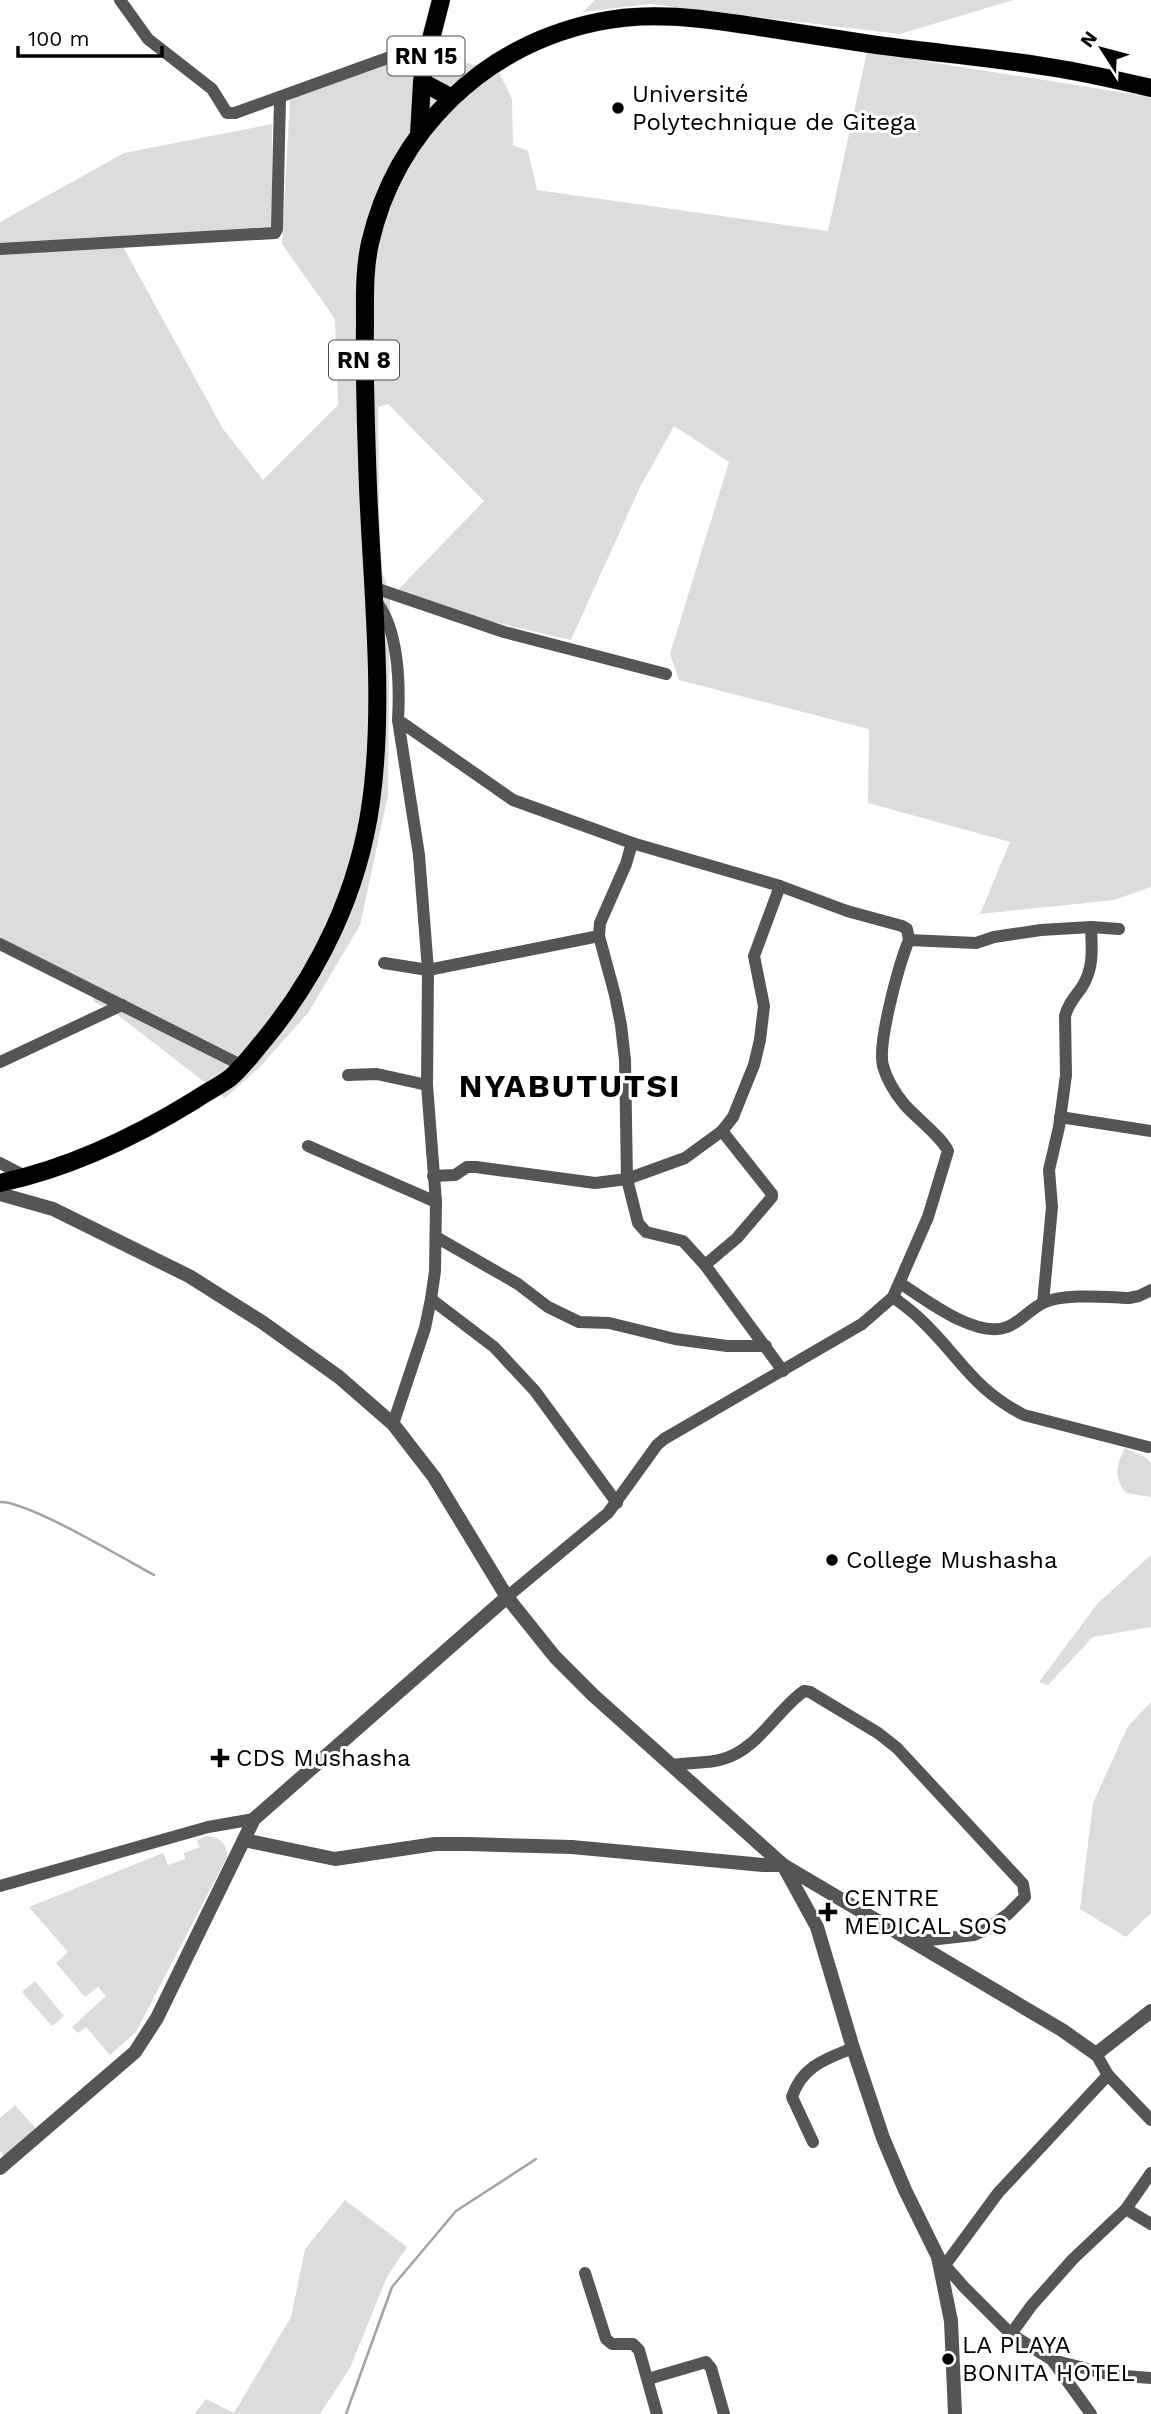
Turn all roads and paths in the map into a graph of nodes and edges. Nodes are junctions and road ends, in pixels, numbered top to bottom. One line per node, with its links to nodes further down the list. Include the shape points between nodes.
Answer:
1 (120, 0): 7 (street, via 148,39 212,89 227,113)
2 (441, 0): 3 (main road, RN 15)
3 (429, 43): 4 (main road, RN 15); 7 (street)
4 (422, 82): 6 (main road, RN 15); 8 (main road, RN 15)
5 (1151, 88): 6 (main road, RN 8, via 1061,69 717,20 634,16 554,33 493,64)
6 (450, 97): 8 (main road, RN 8)
7 (280, 98): 9 (street, via 275,233)
8 (419, 135): 10 (main road, RN 8, via 383,202 365,275 364,381)
9 (0, 249)
10 (373, 592): 11 (street); 12 (street, via 393,639 400,695); 24 (main road, RN 8, via 376,742 363,849 341,916 322,955 285,1015)
11 (666, 674)
12 (398, 720): 13 (street, via 513,800); 21 (street, via 419,855)
13 (632, 843): 14 (street); 17 (street)
14 (780, 886): 18 (street, via 902,926); 28 (street, via 754,956 764,1006 757,1053 733,1117)
15 (1091, 927): 16 (street); 18 (street, via 1041,930 975,943); 27 (street, via 1092,965 1065,1016 1066,1075)
16 (1119, 929)
17 (599, 936): 21 (street); 34 (street, via 615,995 625,1060)
18 (909, 940): 40 (street, via 889,1007 883,1066 903,1103 948,1151)
19 (0, 944): 22 (street)
20 (384, 964): 21 (street)
21 (428, 970): 26 (street)
22 (122, 1005): 23 (street); 24 (street)
23 (1, 1062)
24 (243, 1066): 33 (main road, RN 8, via 199,1098 119,1143)
25 (348, 1075): 26 (street, via 377,1074)
26 (427, 1086): 32 (street)
27 (1060, 1117): 29 (street); 44 (street, via 1049,1170 1052,1207)
28 (722, 1131): 34 (street, via 685,1158); 39 (street, via 772,1197 737,1238)
29 (1151, 1131)
30 (309, 1146): 37 (street)
31 (0, 1163): 33 (street)
32 (433, 1176): 34 (street, via 455,1175 476,1167 595,1183); 37 (street)
33 (28, 1177): 35 (main road, RN 8)
34 (627, 1179): 39 (street, via 642,1229 683,1241)
35 (0, 1183)
36 (0, 1194): 47 (street, via 53,1209 189,1276 339,1377)
37 (436, 1202): 38 (street)
38 (436, 1237): 43 (street); 45 (street, via 579,1322 609,1323 727,1346)
39 (705, 1265): 45 (street)
40 (901, 1283): 42 (street); 44 (street, via 944,1311 981,1327 1006,1328)
41 (1151, 1290): 44 (street, via 1129,1298)
42 (893, 1297): 46 (street, via 862,1324); 48 (street, via 919,1317 972,1379 1008,1407)
43 (431, 1299): 47 (street); 49 (street, via 494,1347 535,1391)
44 (1043, 1303)
45 (766, 1346): 46 (street)
46 (783, 1371): 49 (street, via 657,1445)
47 (393, 1424): 50 (street, via 434,1477)
48 (1148, 1447)
49 (617, 1503): 50 (street)
50 (507, 1597): 51 (street, via 555,1657); 52 (street)
51 (673, 1765): 54 (street); 56 (street, via 731,1756 804,1691 878,1733 901,1752 1026,1892 1008,1914 974,1936)
52 (254, 1819): 53 (street); 55 (street, via 208,1827)
53 (244, 1840): 54 (street, via 335,1858 468,1844 572,1847); 63 (street, via 157,2018 135,2052)
54 (783, 1866): 56 (street); 58 (street, via 817,1927)
55 (0, 1886)
56 (912, 1942): 59 (street)
57 (1151, 2011): 59 (street)
58 (853, 2048): 62 (street, via 814,2064 795,2087 792,2096); 67 (street, via 883,2138)
59 (1096, 2053): 60 (street)
60 (1108, 2075): 61 (street); 67 (street)
61 (1151, 2120)
62 (813, 2142)
63 (0, 2168)
64 (1151, 2173): 65 (street)
65 (1126, 2209): 66 (street); 69 (street, via 1073,2259)
66 (1151, 2224)
67 (942, 2261): 69 (street); 75 (street, via 951,2321)
68 (585, 2273): 72 (street, via 606,2339 612,2344 636,2346)
69 (1011, 2334): 70 (street)
70 (1052, 2360): 71 (street, via 1112,2375); 76 (street)
71 (1151, 2378)
72 (648, 2379): 73 (street); 74 (street, via 706,2362)
73 (657, 2414)
74 (723, 2414)
75 (955, 2414)
76 (1091, 2414)

